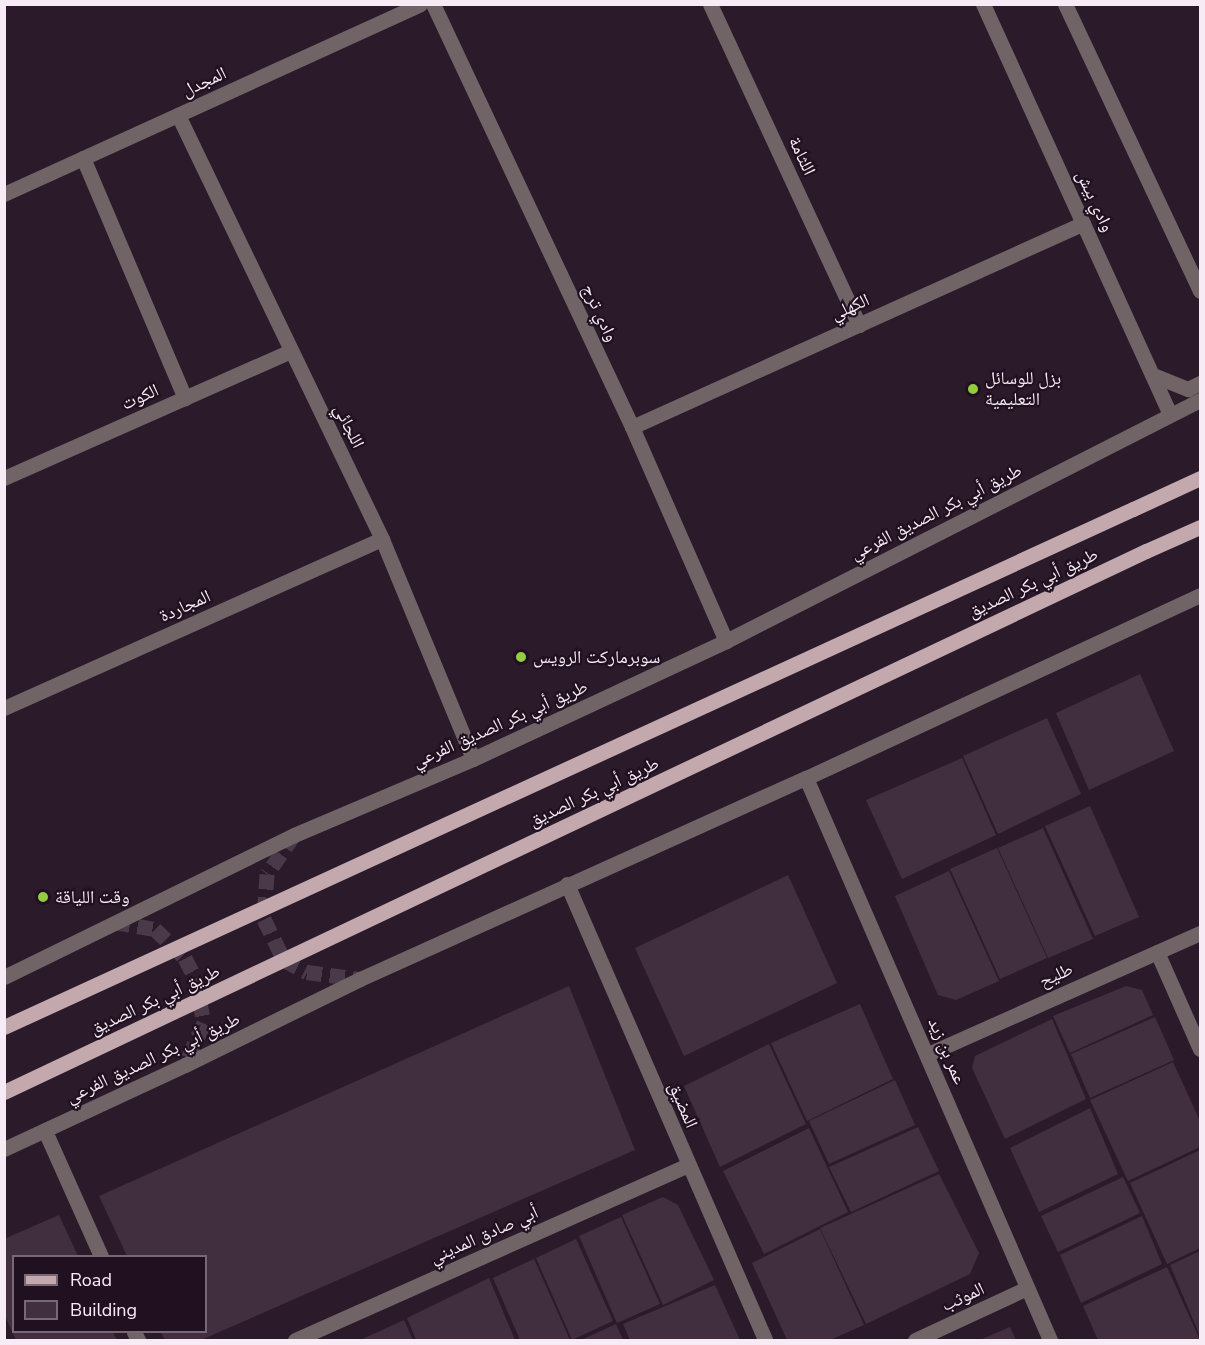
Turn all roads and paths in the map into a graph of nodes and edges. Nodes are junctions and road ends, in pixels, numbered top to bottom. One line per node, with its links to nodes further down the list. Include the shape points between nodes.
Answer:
1 (420, 4): 6 (street, المجدل)
2 (433, 4): 18 (street, وادي ترج)
3 (710, 4): 11 (street, اللثامة)
4 (983, 4): 9 (street, وادي بيش)
5 (1065, 4): 10 (street)
6 (178, 115): 7 (street, المجدل); 12 (street, اللجائي)
7 (83, 158): 8 (street, المجدل); 15 (street)
8 (4, 194)
9 (1083, 223): 11 (street, الكهلي); 13 (street, وادي بيش)
10 (1200, 291)
11 (859, 324): 18 (street, الكهلي)
12 (291, 351): 15 (street, الكوت); 22 (street, اللجائي)
13 (1153, 375): 14 (street, via 1188,389); 17 (street, وادي بيش)
14 (1200, 383)
15 (185, 398): 19 (street, الكوت)
16 (1200, 400): 17 (street, طريق أبي بكر الصديق الفرعي)
17 (1170, 414): 24 (street, طريق أبي بكر الصديق الفرعي)
18 (632, 427): 24 (street, وادي ترج)
19 (4, 478)
20 (1200, 478): 32 (main road, طريق أبي بكر الصديق, bridge)
21 (1200, 527): 35 (main road, طريق أبي بكر الصديق, bridge)
22 (382, 539): 25 (street, المجاردة); 26 (street, اللجائي)
23 (1200, 595): 27 (street, طريق أبي بكر الصديق الفرعي)
24 (726, 640): 26 (street, طريق أبي بكر الصديق الفرعي)
25 (4, 708)
26 (473, 759): 31 (street, طريق أبي بكر الصديق الفرعي, via 294,835)
27 (806, 778): 28 (street, طريق أبي بكر الصديق الفرعي); 34 (street, عمر بن زيد)
28 (567, 884): 36 (street, طريق أبي بكر الصديق الفرعي); 38 (street, المضيق)
29 (1200, 933): 30 (street, طليح)
30 (1157, 952): 33 (street); 34 (street, طليح)
31 (4, 977)
32 (4, 1027)
33 (1200, 1049)
34 (928, 1054): 40 (street, عمر بن زيد)
35 (4, 1092)
36 (45, 1131): 37 (street, طريق أبي بكر الصديق الفرعي); 39 (street)
37 (4, 1149)
38 (688, 1165): 41 (street, أبي صادق المديني); 42 (street, المضيق)
39 (100, 1255)
40 (1027, 1288): 43 (street, الموثب); 44 (street, عمر بن زيد)
41 (296, 1341)
42 (765, 1341)
43 (915, 1341)
44 (1050, 1341)

